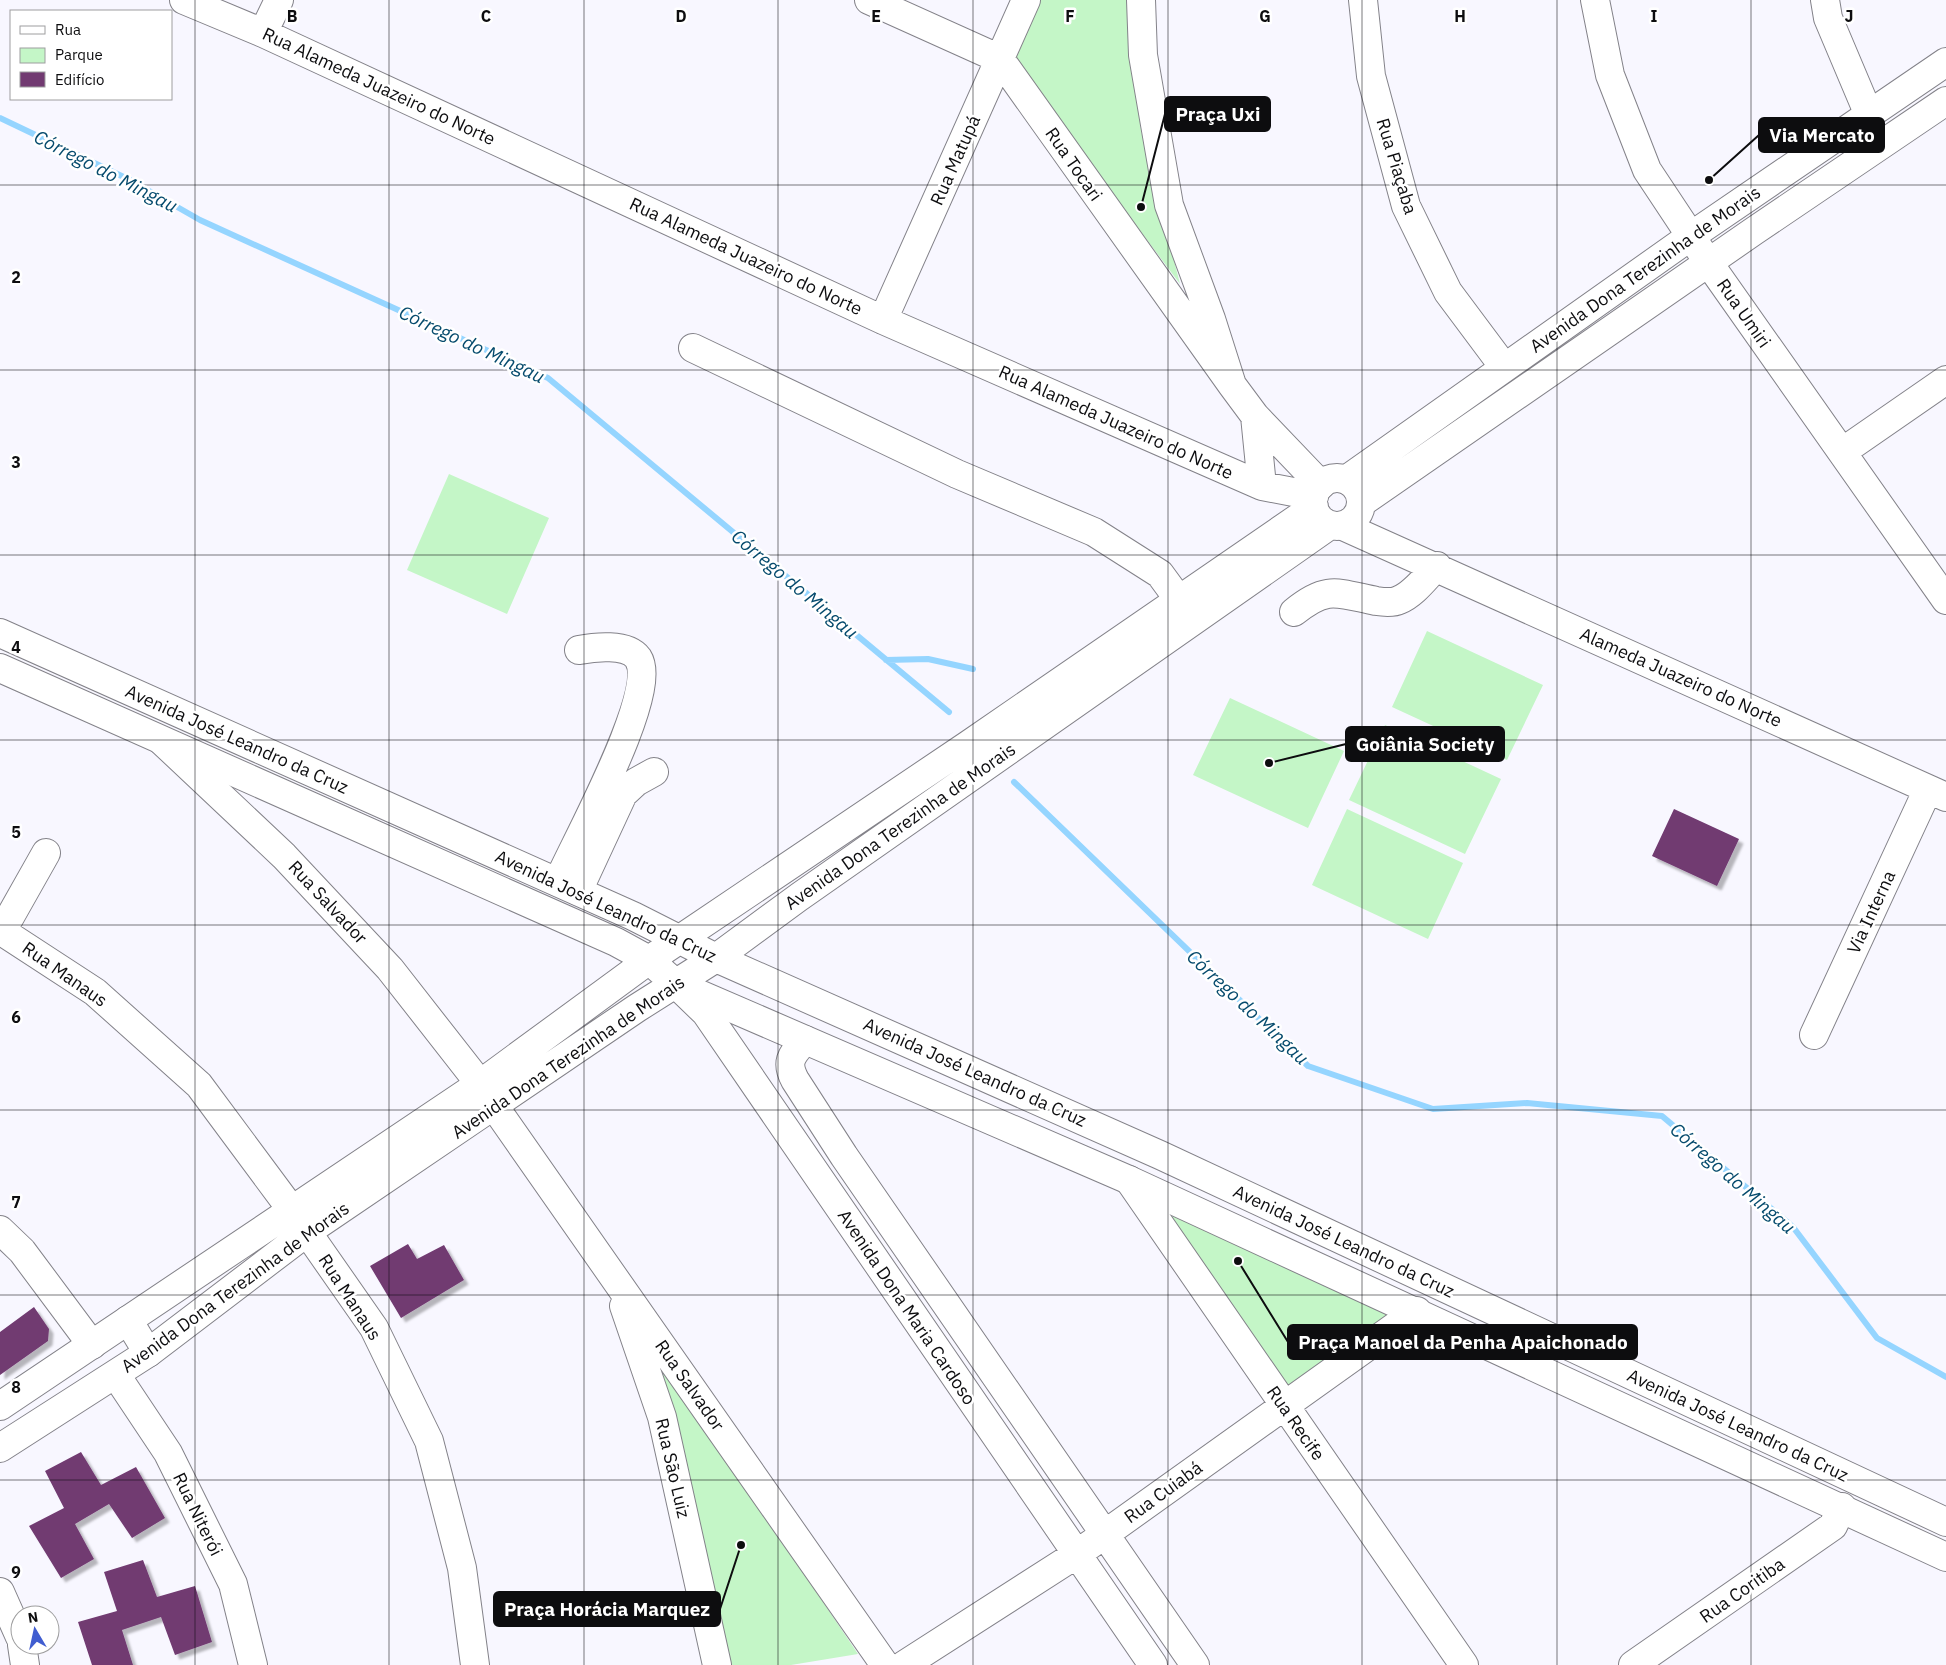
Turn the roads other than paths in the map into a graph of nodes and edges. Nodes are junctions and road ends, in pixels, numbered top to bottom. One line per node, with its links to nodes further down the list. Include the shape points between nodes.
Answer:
1 (184, 0): 9 (street, Rua Alameda Juazeiro do Norte)
2 (279, 0): 9 (street)
3 (869, 0): 10 (street)
4 (1026, 0): 10 (street, Rua Matupá)
5 (1141, 0): 20 (street, via 1143,55 1169,205)
6 (1363, 0): 18 (street, Rua Piaçaba, via 1371,76 1406,206 1448,292)
7 (1595, 0): 14 (street, Rua Umiri, via 1610,74 1648,170)
8 (1825, 0): 13 (street, via 1828,18)
9 (264, 33): 16 (street, Rua Alameda Juazeiro do Norte)
10 (1000, 59): 16 (street, Rua Matupá); 20 (street, Rua Tocari)
11 (1946, 62): 13 (street, Avenida Dona Terezinha de Morais)
12 (1946, 101): 15 (street, Avenida Dona Terezinha de Morais)
13 (1869, 114): 14 (street, Avenida Dona Terezinha de Morais)
14 (1691, 236): 15 (street, Rua Umiri); 18 (street, Avenida Dona Terezinha de Morais)
15 (1708, 262): 22 (street, Rua Umiri); 25 (street, Avenida Dona Terezinha de Morais)
16 (883, 320): 23 (street, Rua Alameda Juazeiro do Norte)
17 (693, 348): 27 (street, via 957,474 1094,532 1160,574)
18 (1504, 367): 24 (street, Avenida Dona Terezinha de Morais)
19 (1946, 380): 22 (street)
20 (1232, 385): 21 (street, Rua Tocari)
21 (1255, 416): 23 (street); 24 (street, Rua Tocari)
22 (1842, 452): 28 (street, Rua Umiri)
23 (1262, 486): 24 (street, Rua Alameda Juazeiro do Norte)
24 (1328, 503): 25 (street, Alameda Juazeiro do Norte, via 1358,489); 26 (street, Alameda Juazeiro do Norte); 27 (street, Avenida Dona Terezinha de Morais); 40 (street, Avenida Dona Terezinha de Morais)
25 (1362, 503): 26 (street, Alameda Juazeiro do Norte, via 1376,528)
26 (1427, 562): 29 (street, via 1414,589 1399,601 1384,602 1332,592 1311,598); 35 (street, Alameda Juazeiro do Norte)
27 (1179, 600): 39 (street, Avenida Dona Terezinha de Morais)
28 (1946, 600)
29 (1294, 612)
30 (0, 633): 37 (street, Avenida José Leandro da Cruz)
31 (579, 650): 37 (street, via 626,651 637,657 641,678 630,726)
32 (0, 668): 33 (street, Avenida José Leandro da Cruz)
33 (157, 737): 41 (street, Avenida José Leandro da Cruz, via 608,938); 45 (street, Rua Salvador, via 284,856 390,969)
34 (654, 772): 37 (street, via 623,794)
35 (1937, 793): 43 (street, Via Interna)
36 (46, 853): 38 (street)
37 (568, 887): 39 (street, Avenida José Leandro da Cruz)
38 (5, 924): 47 (street, Rua Manaus, via 95,992 199,1085)
39 (679, 940): 40 (street, Avenida José Leandro da Cruz); 41 (street, Avenida Dona Terezinha de Morais)
40 (716, 958): 42 (street, Avenida Dona Terezinha de Morais); 60 (street, Avenida José Leandro da Cruz, via 1160,1154)
41 (649, 960): 42 (street, Avenida Dona Maria Cardoso); 45 (street, Avenida Dona Terezinha de Morais)
42 (676, 984): 44 (street, Avenida José Leandro da Cruz); 45 (street, Avenida Dona Terezinha de Morais); 62 (street, Avenida Dona Maria Cardoso, via 706,1013)
43 (1814, 1035)
44 (805, 1040): 46 (street, Avenida José Leandro da Cruz); 61 (street, Avenida Dona Maria Cardoso, via 790,1063 795,1080)
45 (487, 1095): 47 (street, Avenida Dona Terezinha de Morais); 49 (street, Avenida Dona Terezinha de Morais); 50 (street, Rua Salvador)
46 (1129, 1180): 51 (street, Avenida José Leandro da Cruz); 56 (street, Rua Recife)
47 (292, 1209): 49 (street, Rua Manaus); 52 (street, Avenida Dona Terezinha de Morais)
48 (0, 1230): 53 (street, via 22,1251)
49 (307, 1232): 54 (street, Avenida Dona Terezinha de Morais); 67 (street, Rua Manaus, via 374,1328 429,1441 462,1568)
50 (614, 1276): 68 (street, Rua São Luiz, via 662,1417); 69 (street, Rua Salvador)
51 (1417, 1311): 56 (street, Rua Cuiabá); 59 (street, Avenida José Leandro da Cruz)
52 (128, 1320): 53 (street, Avenida Dona Terezinha de Morais); 54 (street)
53 (92, 1345): 57 (street, Avenida Dona Terezinha de Morais)
54 (148, 1353): 55 (street, Avenida Dona Terezinha de Morais)
55 (116, 1374): 58 (street, Avenida Dona Terezinha de Morais); 66 (street, Rua Niterói, via 168,1453 233,1584)
56 (1284, 1405): 61 (street, Rua Cuiabá); 73 (street, Rua Recife)
57 (0, 1406)
58 (0, 1448)
59 (1842, 1507): 63 (street, Avenida José Leandro da Cruz); 74 (street, Rua Coritiba, via 1833,1526)
60 (1946, 1522)
61 (1104, 1535): 62 (street, Rua Cuiabá); 72 (street, Avenida Dona Maria Cardoso)
62 (1077, 1554): 70 (street, Rua Cuiabá); 71 (street, Avenida Dona Maria Cardoso)
63 (1946, 1557)
64 (0, 1592): 65 (street)
65 (10, 1614)
66 (252, 1665)
67 (475, 1665)
68 (717, 1665)
69 (885, 1665)
70 (904, 1665)
71 (1153, 1665)
72 (1195, 1665)
73 (1464, 1665)
74 (1633, 1665)

